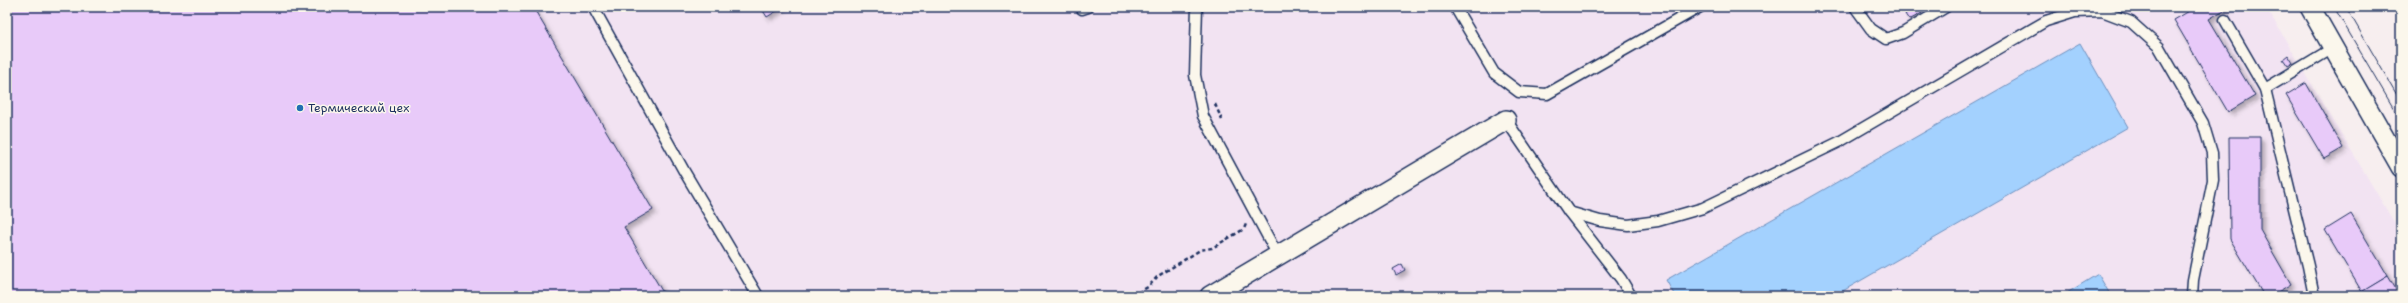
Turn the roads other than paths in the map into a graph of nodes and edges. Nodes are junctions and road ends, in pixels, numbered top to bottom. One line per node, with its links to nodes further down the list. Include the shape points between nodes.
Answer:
1 (594, 7): 17 (lane, via 684,171)
2 (1080, 7): 3 (lane, via 1082,10)
3 (1088, 7)
4 (1197, 7): 16 (lane, via 1195,75 1203,116)
5 (1455, 7): 6 (lane, via 1494,73 1519,92 1547,94)
6 (1700, 7)
7 (1855, 7): 8 (lane, via 1871,29 1886,39 1903,33)
8 (1946, 7)
9 (2310, 7): 11 (street)
10 (2225, 20): 12 (lane)
11 (2333, 48): 12 (lane); 14 (street)
12 (2265, 89): 21 (lane)
13 (1506, 120): 15 (lane); 16 (street)
14 (2401, 167)
15 (1569, 212): 19 (lane, via 1621,279); 20 (lane, via 1600,221 1628,225 1658,221 1702,208 1839,142 2046,21 2075,12 2102,11 2130,22 2159,47 2203,123 2212,153 2213,180)
16 (1277, 254): 18 (street)
17 (758, 296)
18 (1210, 296)
19 (1631, 296)
20 (2192, 296)
21 (2314, 296)

